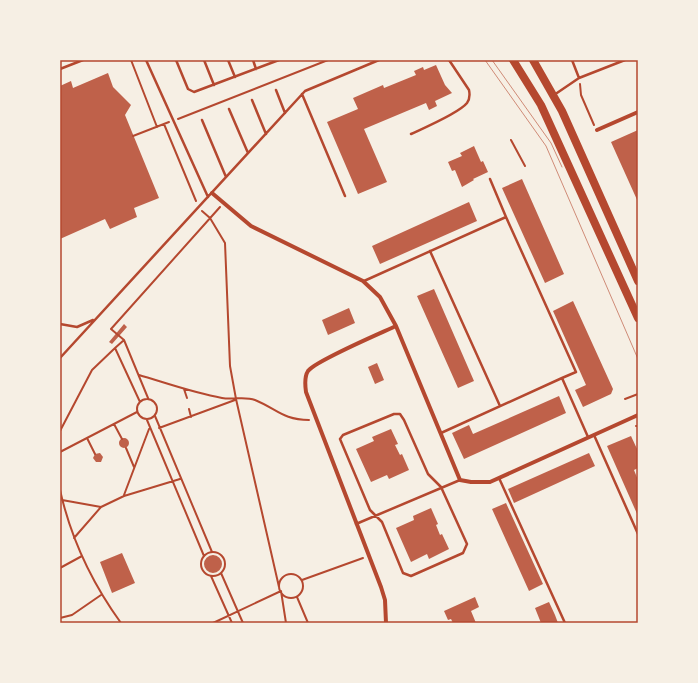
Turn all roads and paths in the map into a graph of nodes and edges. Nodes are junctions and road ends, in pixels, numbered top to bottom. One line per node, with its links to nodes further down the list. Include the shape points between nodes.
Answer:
1 (83, 60): 16 (lane)
2 (131, 60): 31 (path)
3 (146, 60): 29 (lane)
4 (176, 60): 20 (lane, via 190,92)
5 (204, 60): 20 (lane)
6 (228, 60): 18 (lane)
7 (253, 60): 17 (lane)
8 (277, 60): 17 (lane)
9 (328, 60): 29 (path)
10 (379, 60): 22 (lane, via 313,86)
11 (449, 60): 34 (lane, via 469,90 467,103 459,110)
12 (513, 60): 51 (main road, via 541,104)
13 (533, 60): 23 (main road)
14 (572, 60): 19 (lane)
15 (625, 60): 19 (lane)
16 (60, 69)
17 (256, 69): 18 (lane)
18 (235, 77): 20 (lane)
19 (579, 78): 23 (lane); 32 (path, via 581,95)
20 (214, 85)
21 (276, 90): 27 (lane)
22 (302, 94): 27 (lane); 42 (lane)
23 (554, 95): 50 (main road)
24 (252, 100): 33 (lane)
25 (229, 109): 37 (lane)
26 (638, 112): 32 (street)
27 (285, 113): 33 (lane)
28 (202, 120): 39 (lane)
29 (173, 121): 30 (path); 43 (lane)
30 (164, 124): 31 (path); 45 (path)
31 (157, 127): 35 (path)
32 (597, 130)
33 (266, 134): 37 (lane)
34 (410, 134)
35 (134, 136)
36 (511, 140): 38 (path)
37 (248, 153): 39 (lane)
38 (525, 166)
39 (226, 177): 41 (lane)
40 (490, 179): 46 (lane)
41 (212, 192): 43 (lane); 44 (street)
42 (345, 196)
43 (208, 197): 45 (lane)
44 (224, 203): 47 (path); 49 (street, via 251,226)
45 (198, 207): 47 (path); 52 (lane)
46 (506, 216): 48 (lane); 59 (lane, via 576,372)
47 (210, 218): 55 (path, via 111,329); 64 (path, via 225,243 230,366)
48 (430, 251): 49 (lane); 67 (lane)
49 (363, 281): 54 (street, via 380,298)
50 (638, 281)
51 (638, 318)
52 (96, 319): 53 (lane, via 77,327); 57 (lane)
53 (60, 324)
54 (396, 326): 79 (street); 98 (street, via 319,362 308,371 306,377 306,392)
55 (124, 340): 56 (path); 58 (path)
56 (115, 348): 66 (path); 78 (path, via 92,370)
57 (60, 358)
58 (139, 375): 60 (path); 62 (path)
59 (562, 378): 67 (lane); 81 (lane)
60 (184, 389): 63 (path); 64 (path)
61 (638, 394): 65 (path)
62 (148, 398): 66 (path); 71 (path, via 157,405)
63 (187, 398)
64 (236, 399): 72 (path); 74 (path, via 256,400 286,417); 109 (path)
65 (625, 399)
66 (140, 402): 69 (path)
67 (500, 406): 79 (lane)
68 (189, 409): 72 (path)
69 (137, 412): 73 (path, via 142,419); 75 (path)
70 (638, 415): 80 (street)
71 (155, 416): 73 (path); 76 (path)
72 (190, 416): 76 (path)
73 (147, 420): 77 (path)
74 (309, 420)
75 (114, 424): 82 (path); 83 (path)
76 (159, 428): 89 (path)
77 (149, 429): 87 (path); 91 (path)
78 (60, 431)
79 (441, 433): 90 (street)
80 (593, 435): 81 (street); 99 (lane)
81 (588, 437): 88 (street)
82 (87, 438): 85 (path); 86 (path)
83 (122, 439)
84 (126, 448): 87 (path)
85 (60, 452)
86 (95, 454)
87 (134, 467): 94 (path)
88 (499, 478): 90 (street, via 490,482); 122 (lane)
89 (180, 479): 91 (path); 101 (path)
90 (460, 480): 92 (lane)
91 (172, 482): 94 (path); 103 (path)
92 (441, 487): 97 (lane); 97 (lane, via 467,544 466,549 463,553 412,576 403,573 382,522); 97 (lane, via 428,474 400,414 394,414 343,435 340,439 342,446 370,510)
93 (60, 490): 95 (path)
94 (124, 496): 96 (path)
95 (62, 500): 96 (path); 100 (path)
96 (101, 506): 100 (path)
97 (376, 515): 98 (lane)
98 (356, 524): 104 (street)
99 (638, 534)
100 (74, 538): 102 (path)
101 (212, 552): 103 (path); 106 (path, via 224,558)
102 (82, 556): 105 (path); 110 (path)
103 (204, 556): 107 (path, via 201,560 202,568)
104 (369, 556): 108 (path); 121 (street, via 385,600)
105 (60, 568)
106 (222, 573): 107 (path); 112 (path)
107 (211, 576): 113 (path)
108 (302, 580): 109 (path, via 296,575 288,575 281,580); 111 (path, via 303,588)
109 (280, 589): 111 (path, via 286,596); 112 (path); 119 (path)
110 (101, 595): 114 (path, via 72,615); 115 (path)
111 (296, 597): 120 (path)
112 (238, 611): 113 (path); 118 (path)
113 (228, 616): 116 (path); 117 (path)
114 (60, 618)
115 (121, 623)
116 (213, 623)
117 (232, 623)
118 (243, 623)
119 (286, 623)
120 (308, 623)
121 (386, 623)
122 (565, 623)

